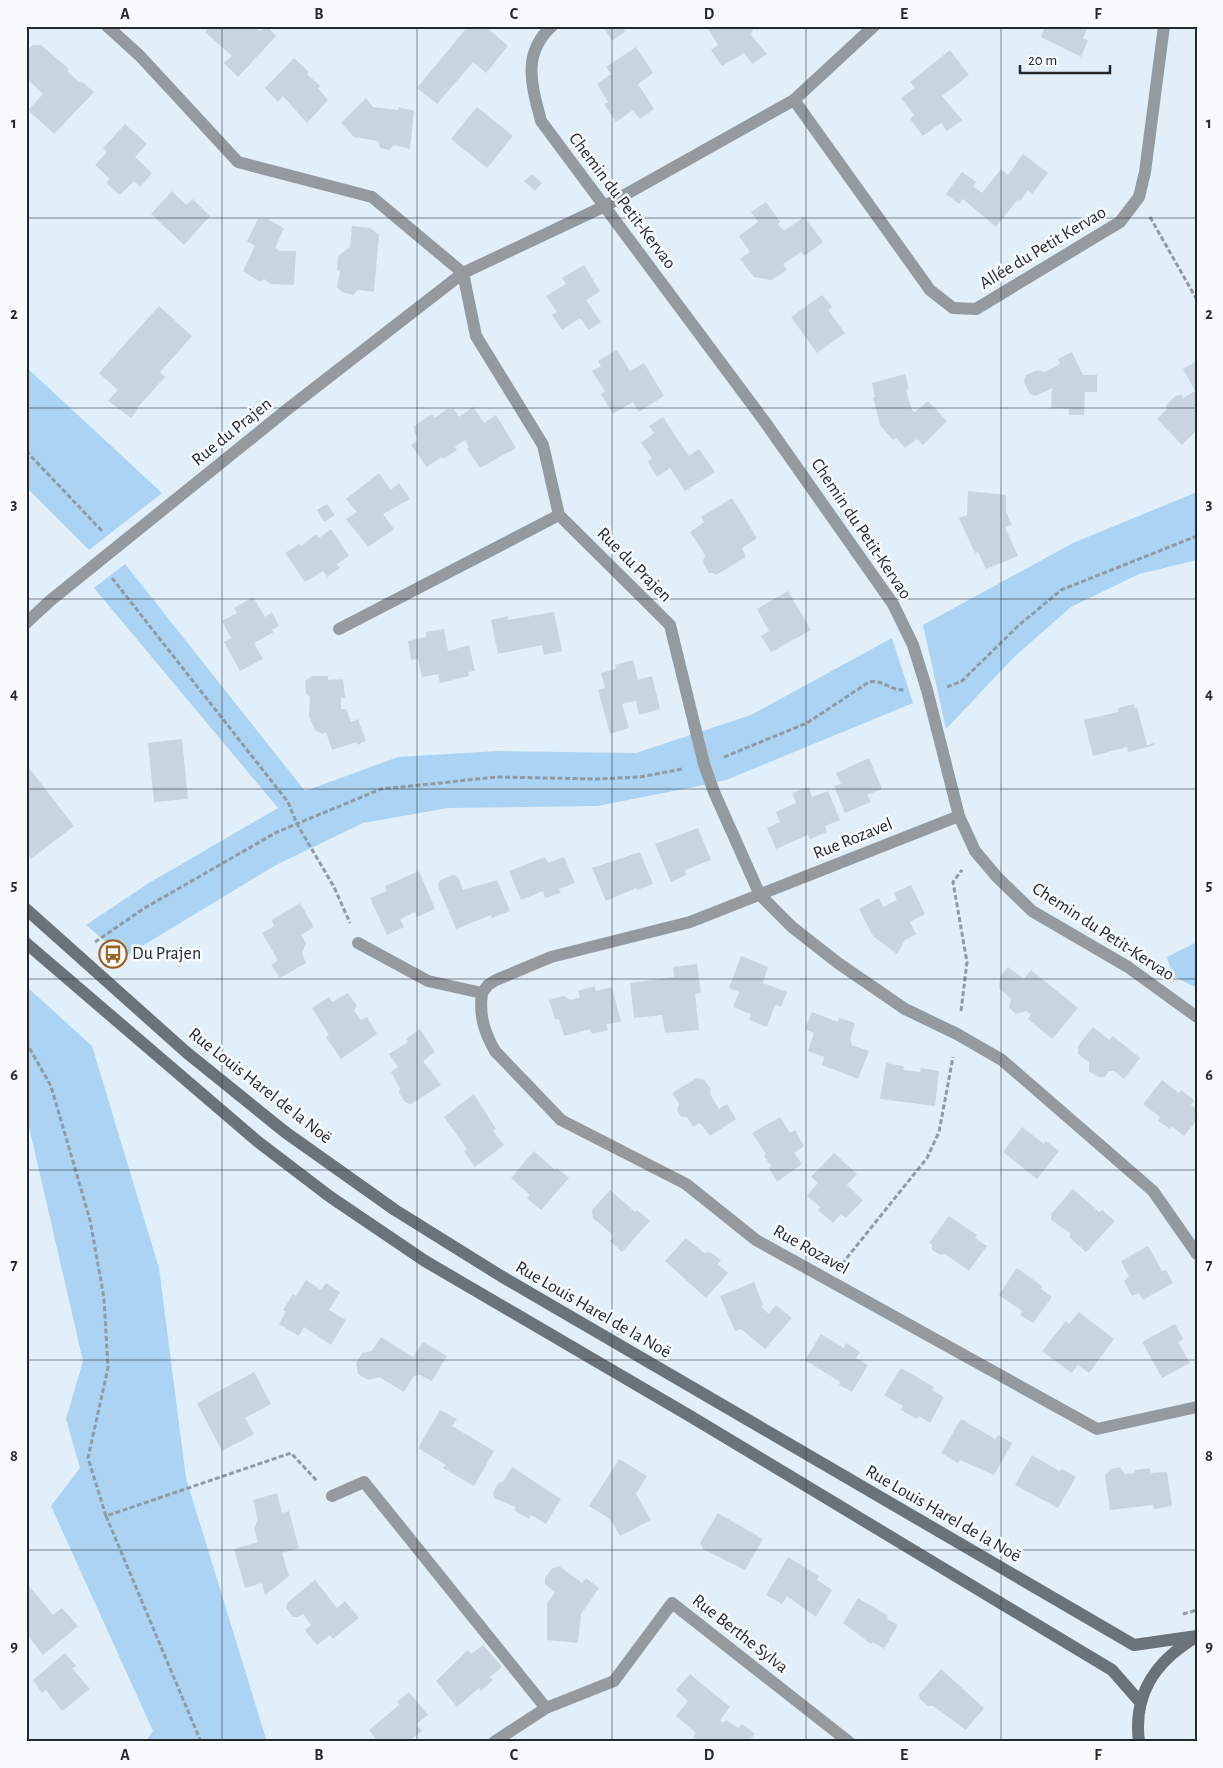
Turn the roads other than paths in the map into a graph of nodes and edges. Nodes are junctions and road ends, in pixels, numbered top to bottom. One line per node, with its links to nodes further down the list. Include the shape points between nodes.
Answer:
1 (107, 26): 7 (street, via 140,56 238,162 372,197)
2 (552, 26): 6 (street, Chemin du Petit-Kervao, via 534,49 530,80 541,121)
3 (874, 26): 5 (street)
4 (1164, 26): 5 (street, Allée du Petit Kervao, via 1146,172 1139,197 1120,222 976,309 953,308 930,290)
5 (794, 100): 6 (street)
6 (605, 206): 7 (street, Rue du Prajen); 11 (street, Chemin du Petit-Kervao, via 766,422 893,604 913,644)
7 (463, 273): 8 (street, via 476,336 543,445); 9 (street, Rue du Prajen, via 289,408)
8 (559, 515): 10 (street); 12 (street, Rue du Prajen, via 670,626 704,764)
9 (26, 623)
10 (339, 628)
11 (959, 816): 12 (street, Rue Rozavel); 17 (street, Chemin du Petit-Kervao, via 975,851 1032,911 1128,967)
12 (760, 894): 16 (street, Rue Rozavel, via 690,922 552,957 496,980); 18 (street, via 792,927 905,1009 958,1034 1002,1060 1153,1191)
13 (26, 909): 21 (main road, Rue Louis Harel de la Noë, via 186,1052 285,1132 395,1210 501,1276 1134,1644)
14 (26, 943): 22 (main road, via 257,1141 329,1196 424,1261 1112,1670)
15 (358, 943): 16 (street, via 428,981)
16 (482, 993): 19 (street, Rue Rozavel, via 482,1022 495,1051 561,1120 686,1184 756,1240 1098,1429)
17 (1197, 1017)
18 (1197, 1254)
19 (1197, 1407)
20 (332, 1496): 23 (street, via 364,1482)
21 (1197, 1637): 22 (main road, via 1172,1652 1152,1675)
22 (1141, 1703): 26 (main road)
23 (546, 1708): 24 (street, Rue Berthe Sylva); 25 (street, Rue Berthe Sylva, via 614,1681 672,1604)
24 (494, 1742)
25 (849, 1742)
26 (1139, 1742)

